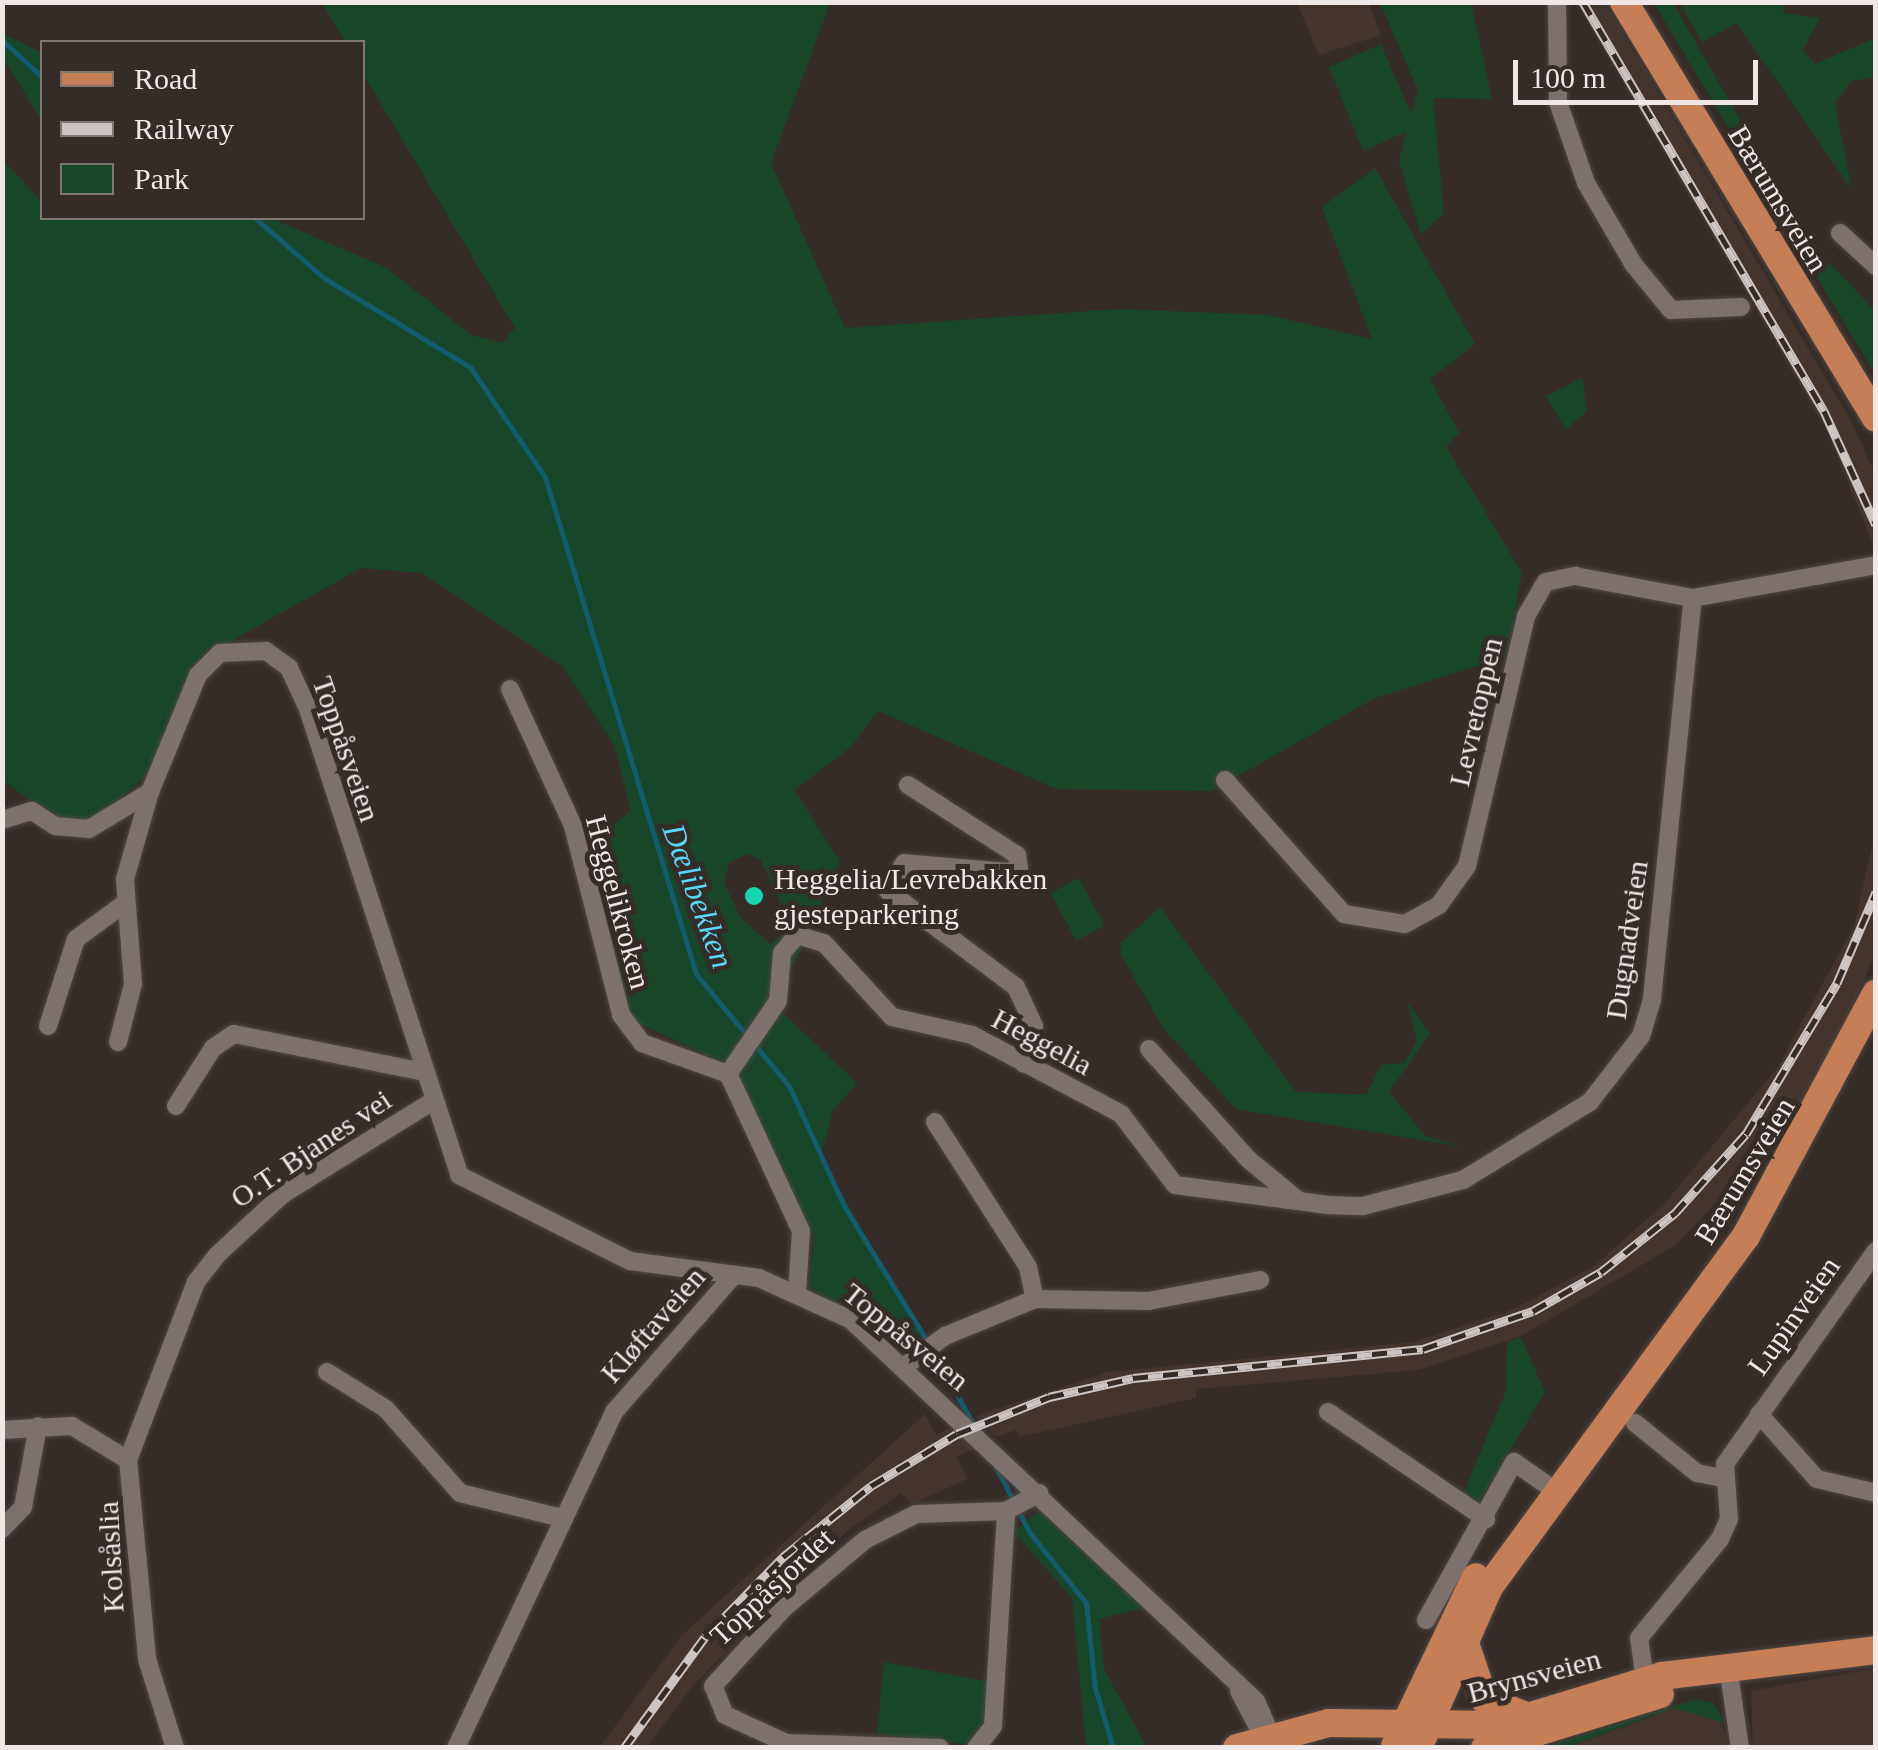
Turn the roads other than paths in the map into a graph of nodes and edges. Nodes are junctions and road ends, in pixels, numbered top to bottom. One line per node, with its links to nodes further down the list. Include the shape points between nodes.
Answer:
1 (1556, 2): 5 (street, via 1558,102 1586,183 1634,264 1671,310)
2 (1624, 2): 6 (main road, Bærumsveien)
3 (1840, 232): 4 (street)
4 (1876, 266)
5 (1741, 307)
6 (1846, 377): 7 (main road, Bærumsveien); 8 (main road, Bærumsveien)
7 (1876, 418)
8 (1876, 438)
9 (1876, 565): 10 (street, Levretoppen)
10 (1692, 598): 12 (street, Levretoppen, via 1575,576 1535,593 1467,866 1438,905 1405,924 1344,914); 27 (street, Dugnadveien, via 1641,1036 1590,1102 1496,1165 1363,1206)
11 (510, 689): 22 (street, Heggelikroken, via 573,826 629,1030)
12 (1225, 780)
13 (908, 785): 21 (street, via 1017,854 1019,869 1008,872 904,863 888,891 1016,987 1034,1026)
14 (150, 792): 15 (street, via 89,829 72,832 32,811); 16 (street, Toppåsveien); 23 (street, Toppåsveien, via 208,663 243,648 289,668)
15 (2, 820)
16 (124, 903): 18 (street, via 76,939); 19 (street, Toppåsveien, via 133,984)
17 (1876, 994): 42 (main road, Bærumsveien, via 1772,1196 1650,1370)
18 (48, 1026)
19 (118, 1042)
20 (1149, 1049): 27 (street, via 1197,1111)
21 (1024, 1064): 22 (street, Heggelia, via 972,1035 892,1016 808,935 785,940 778,1002); 27 (street, Heggelia, via 1122,1114 1167,1180)
22 (728, 1068): 31 (street, via 801,1231)
23 (419, 1071): 24 (street, Toppåsveien); 25 (street, via 234,1034 213,1048)
24 (428, 1104): 29 (street, Toppåsveien, via 459,1175 483,1195 630,1262); 40 (street, O.T. Bjanes vei, via 283,1194 217,1256 196,1282)
25 (176, 1106)
26 (935, 1122): 32 (street, via 1028,1267)
27 (1298, 1201)
28 (1876, 1251): 36 (street, Lupinveien)
29 (732, 1278): 31 (street, Toppåsveien); 46 (street, Kløftaveien, via 614,1412)
30 (1260, 1280): 32 (street, via 1148,1301)
31 (797, 1292): 33 (street, Toppåsveien)
32 (1036, 1299): 33 (street, via 945,1336)
33 (906, 1365): 43 (street, Toppåsveien)
34 (327, 1372): 46 (street, via 386,1408 460,1493)
35 (1328, 1412): 47 (street)
36 (1759, 1414): 41 (street, Lupinveien); 44 (street, Lupinveien, via 1817,1479)
37 (1634, 1423): 41 (street, via 1696,1474)
38 (38, 1426): 39 (street, Kolsåslia); 40 (street, Kolsåslia, via 89,1430); 48 (street, via 23,1506)
39 (2, 1430)
40 (128, 1460): 57 (street, Kolsåslia, via 146,1652)
41 (1722, 1478): 53 (street, via 1729,1519 1639,1638)
42 (1550, 1486): 47 (street, via 1514,1462); 50 (main road, Bærumsveien); 55 (main road, Bærumsveien, via 1470,1587)
43 (1040, 1493): 45 (street, Toppåsjordet); 56 (street, Toppåsveien, via 1232,1677)
44 (1876, 1493)
45 (1006, 1511): 59 (street, Toppåsjordet, via 932,1510 865,1540 784,1608 713,1686 725,1715 786,1743); 60 (street, via 993,1726)
46 (562, 1518): 58 (street, Kløftaveien)
47 (1486, 1518): 49 (street)
48 (2, 1529)
49 (1426, 1620)
50 (1464, 1643): 54 (main road, via 1484,1699); 55 (main road, Bærumsveien)
51 (1876, 1650): 52 (main road, Brynsveien)
52 (1730, 1673): 53 (main road, Brynsveien); 62 (street)
53 (1646, 1689): 54 (main road, Brynsveien); 61 (main road, Brynsveien)
54 (1528, 1716): 55 (main road, Brynsveien)
55 (1409, 1739): 56 (main road, Brynsveien)
56 (1268, 1744)
57 (175, 1748)
58 (456, 1748)
59 (940, 1748)
60 (976, 1748)
61 (1485, 1748)
62 (1740, 1748)

